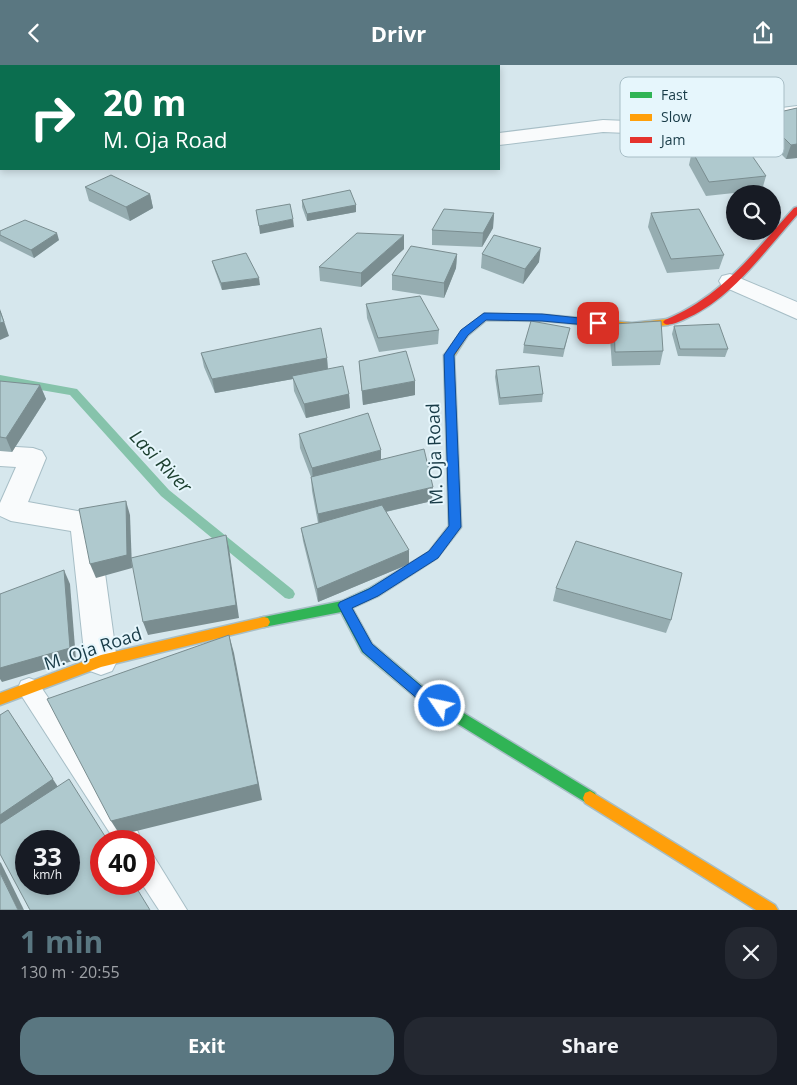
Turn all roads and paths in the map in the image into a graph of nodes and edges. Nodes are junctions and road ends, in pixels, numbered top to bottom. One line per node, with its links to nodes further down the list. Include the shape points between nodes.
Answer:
1 (797, 112): 2 (street)
2 (784, 114)
3 (620, 126): 4 (street, via 603,125)
4 (500, 139)
5 (797, 210): 6 (street, M. Oja Road)
6 (730, 281): 7 (street); 9 (street, M. Oja Road, via 692,312 653,326 484,317 465,333 449,355 455,527 433,555 374,592)
7 (797, 311)
8 (0, 456): 10 (street, via 33,458 11,510 84,522)
9 (344, 605): 10 (street, M. Oja Road); 16 (street, via 367,648 424,696)
10 (101, 661): 11 (street, M. Oja Road)
11 (29, 688): 12 (street, M. Oja Road); 13 (lane)
12 (0, 699)
13 (122, 830)
14 (155, 881): 15 (lane)
15 (174, 910)
16 (770, 910)

